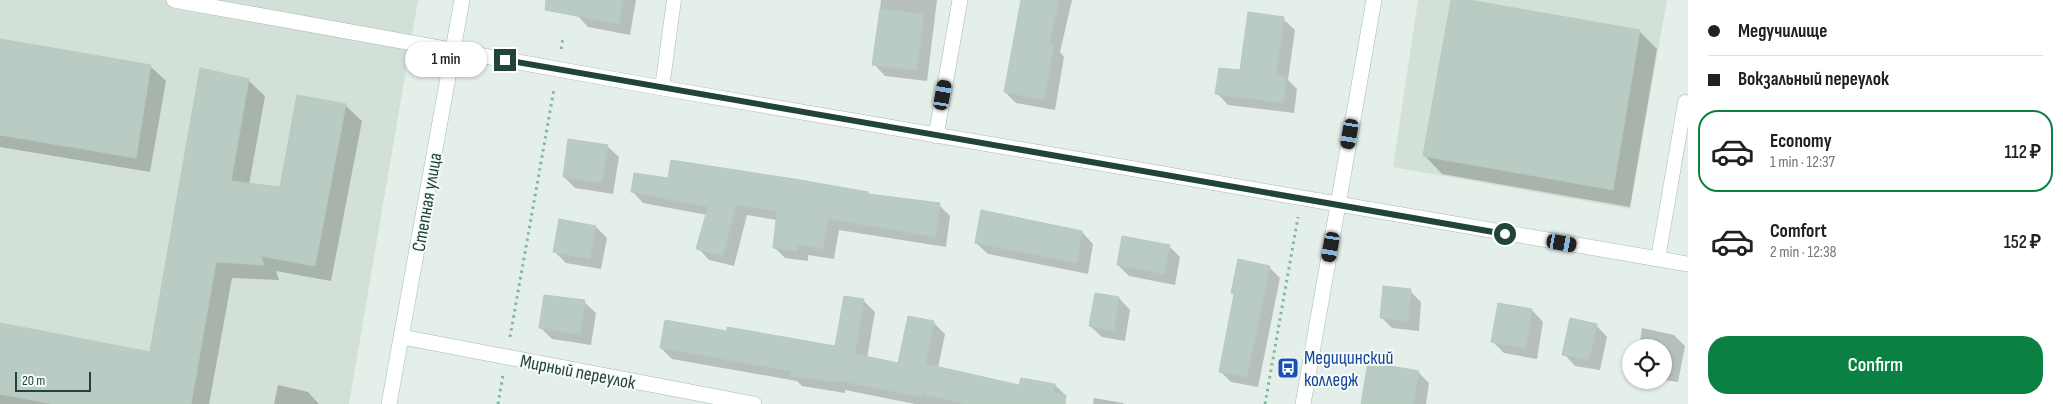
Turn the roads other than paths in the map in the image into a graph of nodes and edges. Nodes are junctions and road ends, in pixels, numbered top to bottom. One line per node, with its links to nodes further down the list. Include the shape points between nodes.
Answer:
1 (174, 0): 6 (street)
2 (462, 0): 6 (street, Степная улица)
3 (674, 0): 7 (lane)
4 (960, 0): 9 (street)
5 (1374, 0): 10 (street)
6 (453, 51): 7 (street); 13 (street, Степная улица)
7 (662, 88): 9 (street)
8 (1685, 102): 11 (lane)
9 (936, 136): 10 (street)
10 (1338, 205): 11 (street); 16 (street)
11 (1658, 259): 12 (street)
12 (1688, 264)
13 (402, 337): 14 (street, Степная улица); 15 (street, Мирный переулок)
14 (390, 404)
15 (754, 404)
16 (1303, 404)

